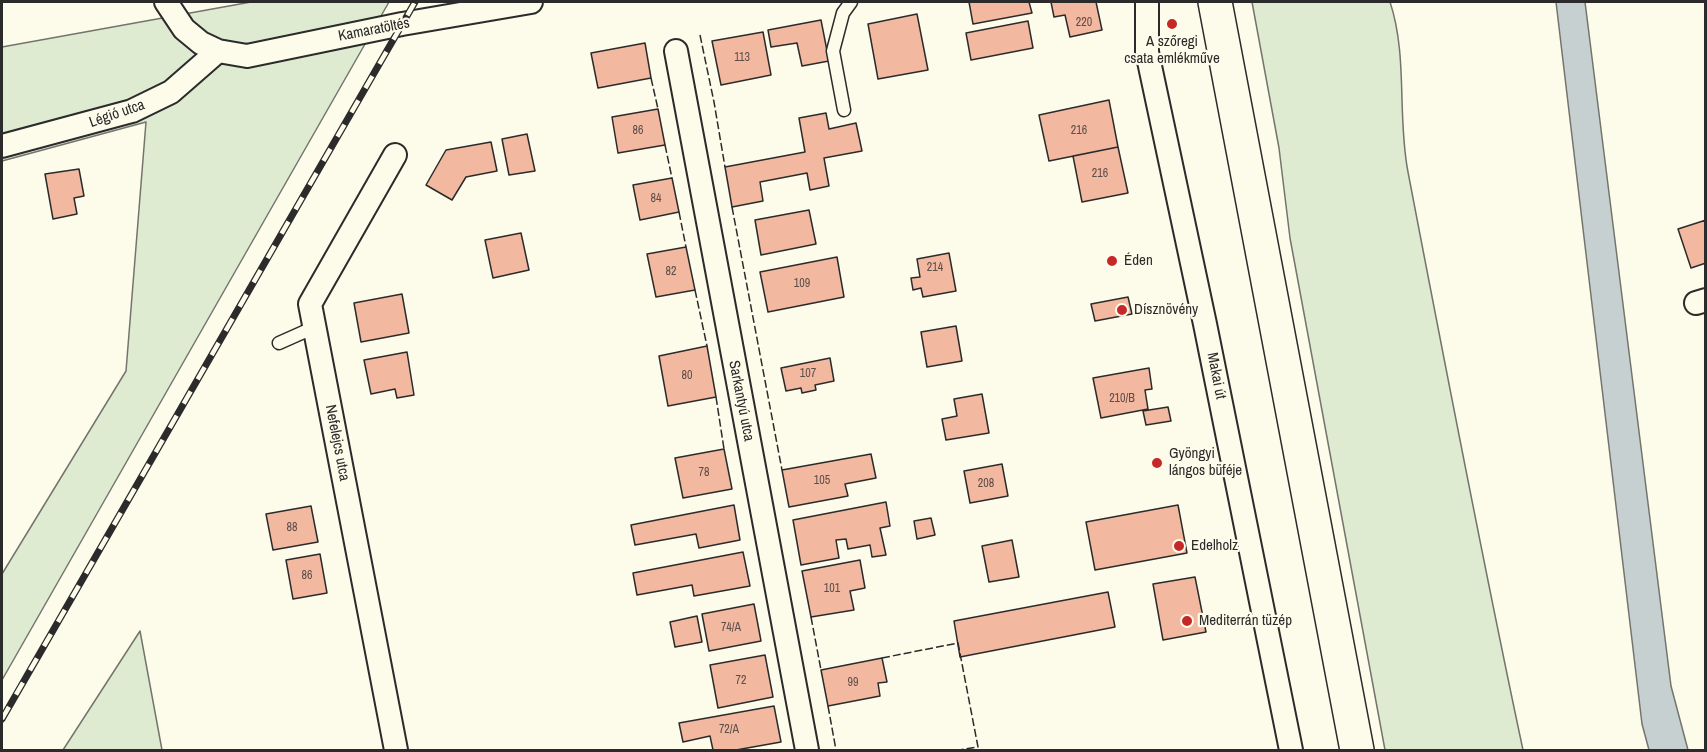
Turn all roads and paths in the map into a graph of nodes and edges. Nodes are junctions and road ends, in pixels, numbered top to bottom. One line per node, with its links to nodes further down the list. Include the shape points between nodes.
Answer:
1 (166, 2): 6 (street, via 184,29)
2 (531, 2): 6 (street, Kamaratöltés, via 247,56)
3 (850, 2): 8 (lane, via 843,13 833,51)
4 (1147, 2): 15 (street, Makai út, via 1147,52)
5 (1215, 2): 16 (main road)
6 (218, 51): 9 (street, Légió utca, via 171,92 132,111)
7 (675, 51): 14 (street, Sarkantyú utca)
8 (844, 110)
9 (2, 146)
10 (395, 155): 11 (street, Nefelejcs utca, via 310,304)
11 (315, 327): 12 (lane); 13 (street, Nefelejcs utca)
12 (279, 343)
13 (396, 750)
14 (807, 750)
15 (1291, 750)
16 (1357, 750)

